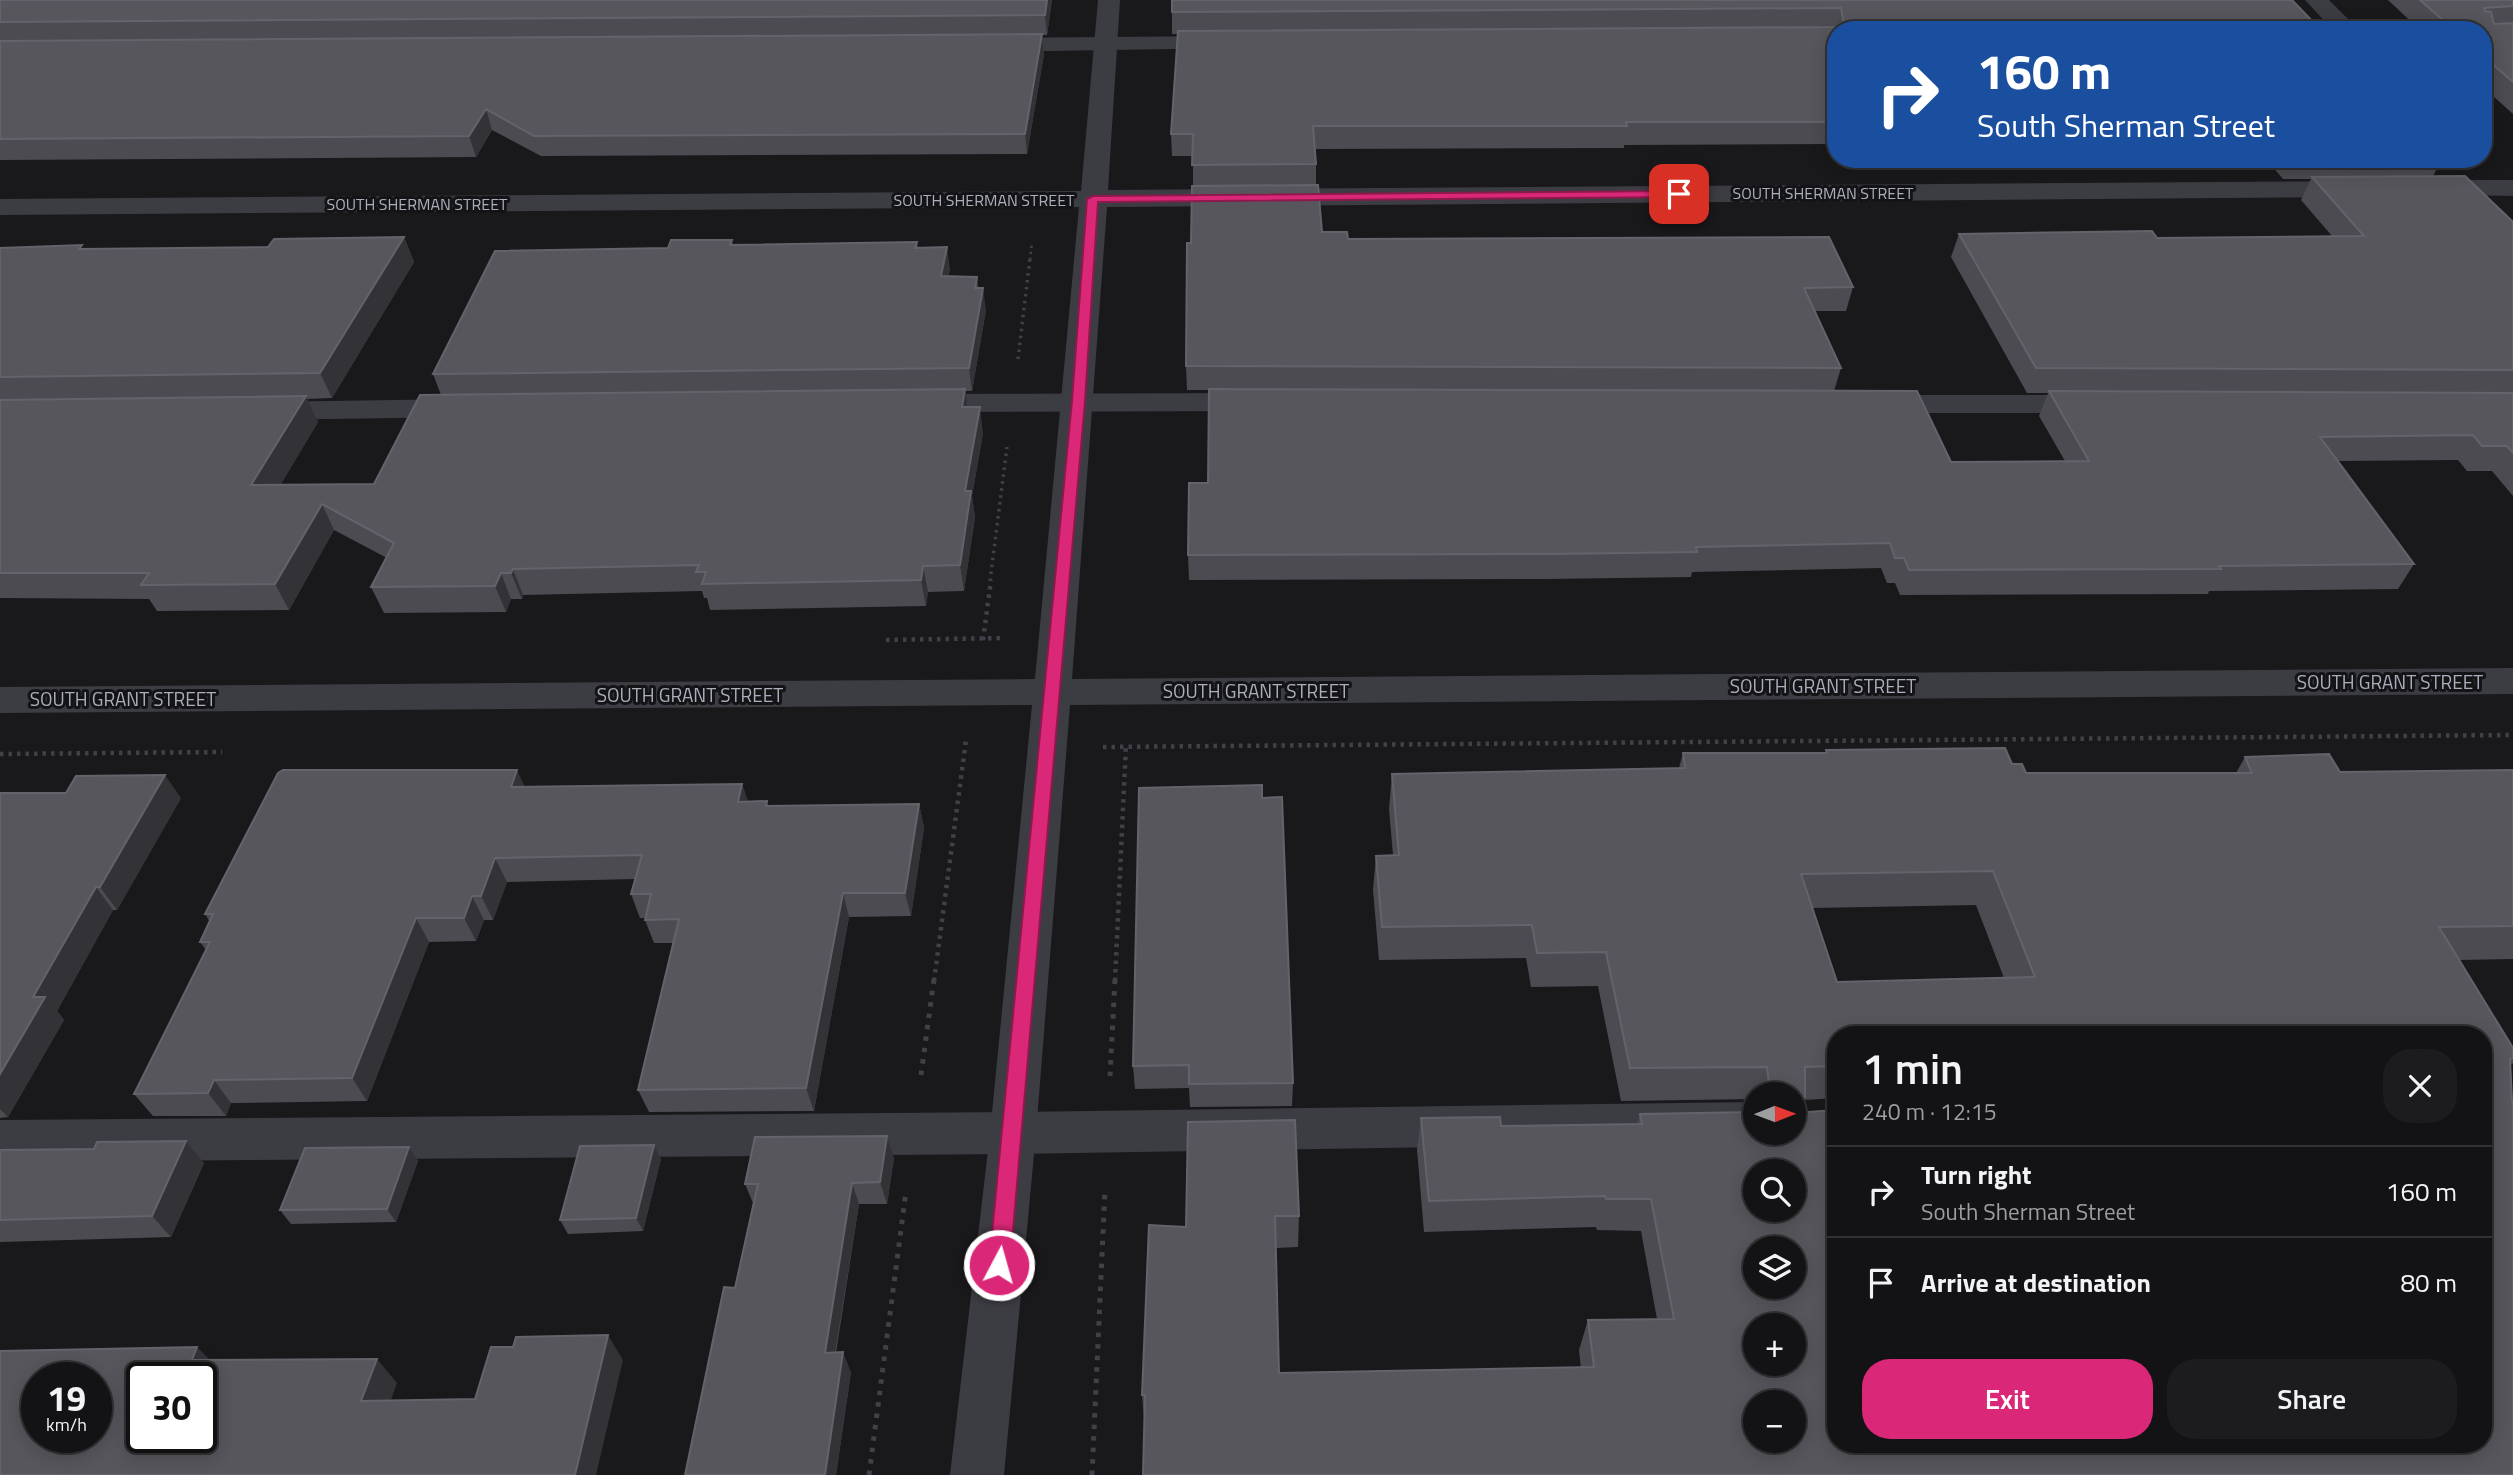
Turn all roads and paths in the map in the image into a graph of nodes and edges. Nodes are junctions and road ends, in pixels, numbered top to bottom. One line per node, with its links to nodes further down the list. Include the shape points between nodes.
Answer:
1 (1109, 0): 5 (street)
2 (2316, 0): 3 (street)
3 (2338, 21)
4 (1253, 43): 5 (street)
5 (1105, 44): 6 (street); 9 (street)
6 (962, 45)
7 (2490, 168): 8 (street)
8 (2512, 188): 9 (street, SOUTH SHERMAN STREET)
9 (1093, 199): 10 (street, SOUTH SHERMAN STREET); 11 (street)
10 (0, 207)
11 (1078, 401): 12 (street); 13 (street); 19 (street)
12 (1293, 402)
13 (888, 403)
14 (1847, 404): 15 (street)
15 (2125, 404)
16 (485, 408): 17 (street)
17 (236, 411)
18 (2513, 681): 19 (street, SOUTH GRANT STREET)
19 (1052, 692): 20 (street, SOUTH GRANT STREET); 24 (street)
20 (0, 700)
21 (2513, 735): 22 (path)
22 (1096, 747)
23 (1743, 1122): 24 (street)
24 (1013, 1133): 25 (street); 26 (street)
25 (0, 1141)
26 (977, 1475)

